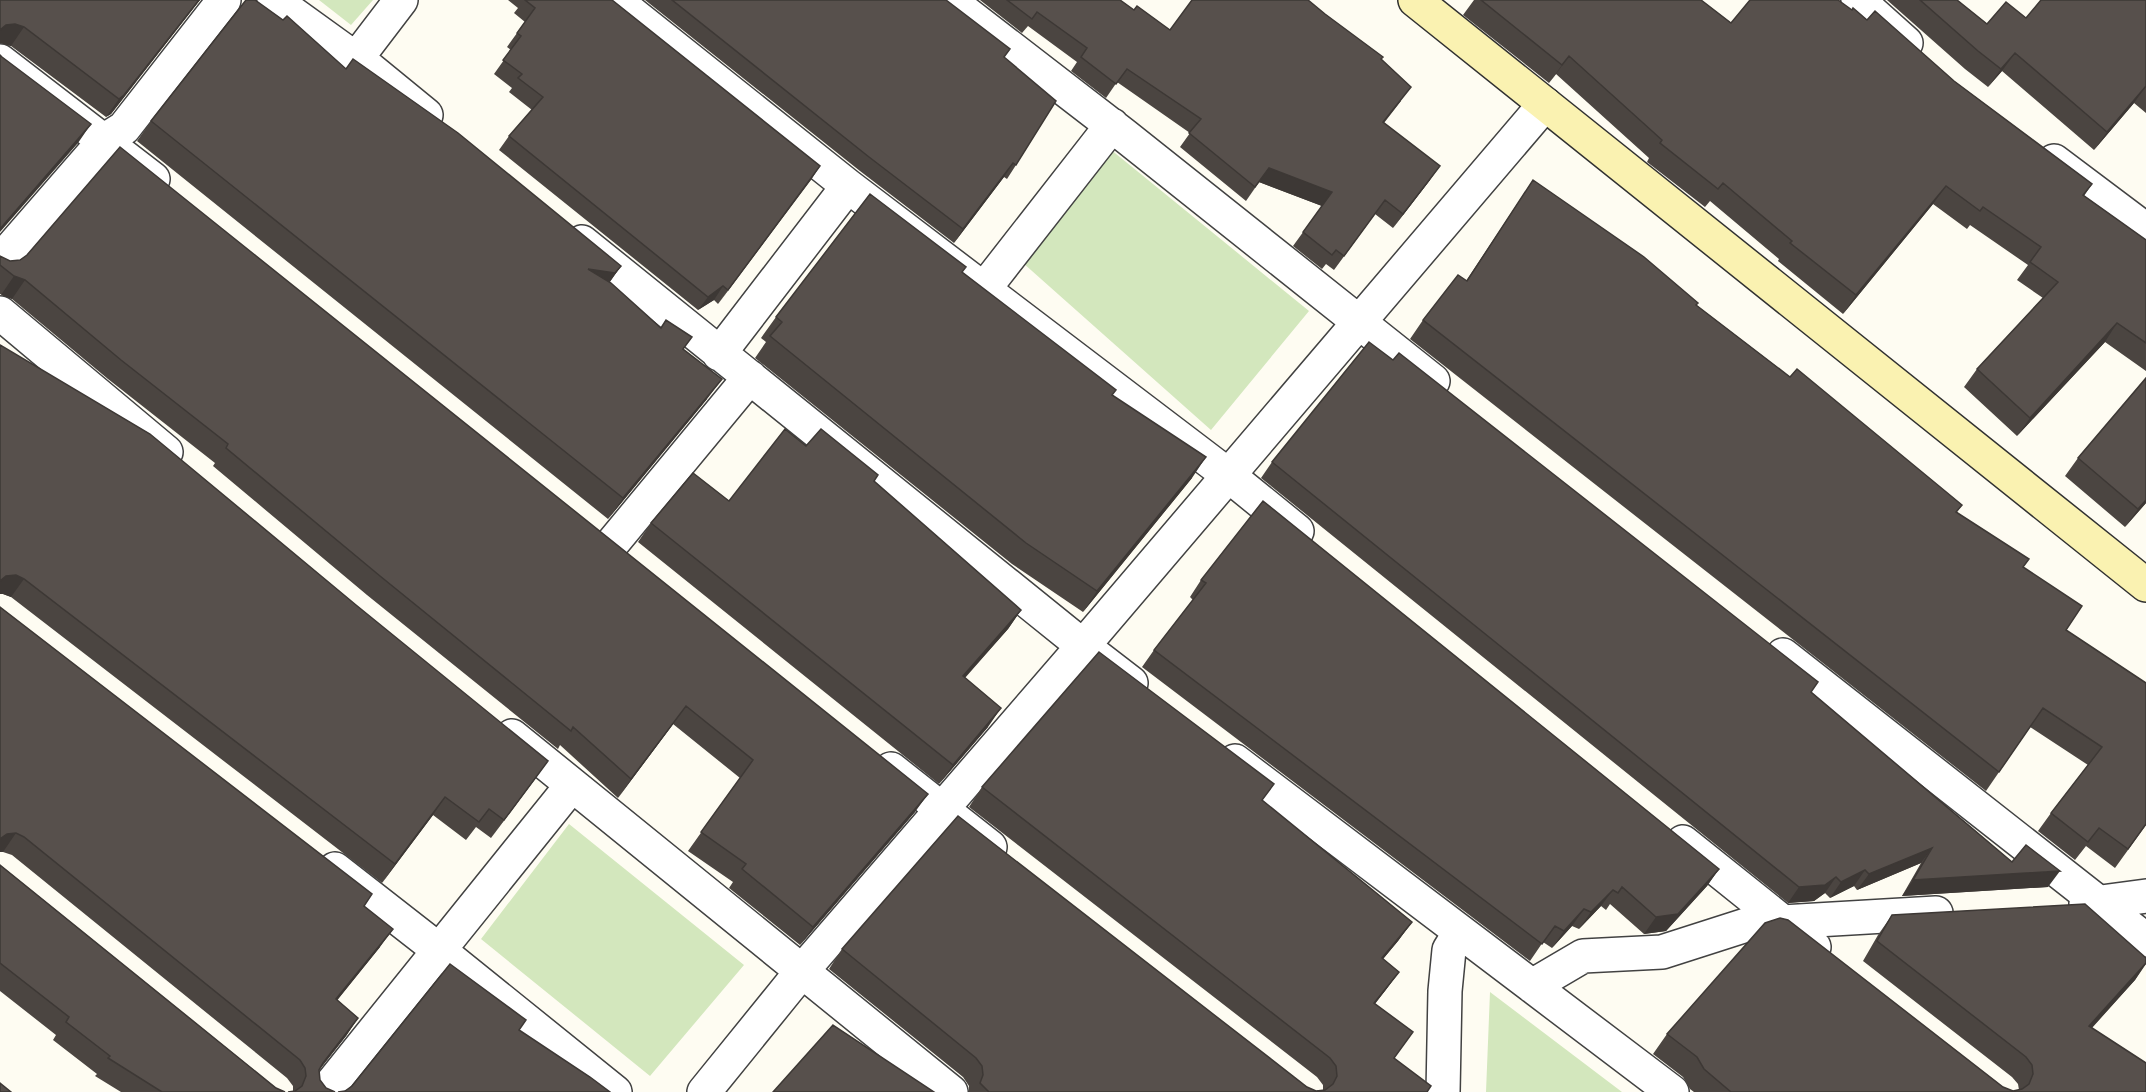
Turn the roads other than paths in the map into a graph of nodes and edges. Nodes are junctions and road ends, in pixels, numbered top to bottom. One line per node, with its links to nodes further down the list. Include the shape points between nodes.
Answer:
1 (224, 0): 14 (street, via 124,128)
2 (274, 0): 8 (street)
3 (401, 0): 8 (street)
4 (615, 0): 16 (street)
5 (948, 0): 12 (street)
6 (1415, 0): 11 (street)
7 (1858, 0): 10 (street)
8 (356, 59): 13 (street)
9 (0, 61): 14 (street)
10 (1927, 61)
11 (1545, 104): 23 (street); 31 (street)
12 (1112, 125): 21 (street); 23 (street)
13 (444, 130)
14 (105, 140): 17 (street); 20 (street)
15 (2026, 140): 19 (street)
16 (848, 186): 21 (street); 24 (street)
17 (175, 196)
18 (563, 227): 24 (street)
19 (2146, 230)
20 (0, 261)
21 (984, 289): 28 (street)
22 (0, 313): 27 (street)
23 (1359, 322): 26 (street); 28 (street)
24 (719, 354): 25 (street)
25 (750, 377): 29 (street); 33 (street)
26 (1455, 398)
27 (191, 473)
28 (1228, 475): 30 (street); 33 (street)
29 (611, 545)
30 (1320, 550)
31 (2146, 585)
32 (1763, 639): 44 (street)
33 (1083, 646): 34 (street); 39 (street)
34 (1158, 703)
35 (491, 719): 38 (street)
36 (1215, 746): 48 (street)
37 (868, 751): 39 (street)
38 (572, 785): 50 (street); 52 (street)
39 (942, 810): 42 (street); 52 (street)
40 (1662, 825): 47 (street)
41 (311, 851): 50 (street)
42 (1016, 867)
43 (2146, 896): 44 (street)
44 (2099, 903): 45 (street); 49 (street)
45 (2052, 906)
46 (1970, 911): 47 (street)
47 (1782, 922): 51 (street); 53 (street, via 1765,919 1662,952 1583,956)
48 (1460, 932): 53 (street); 58 (street, via 1449,950)
49 (2146, 940)
50 (440, 951): 54 (street); 55 (street)
51 (1836, 964)
52 (802, 971): 56 (street); 57 (street)
53 (1532, 986): 59 (street)
54 (325, 1092)
55 (615, 1092)
56 (704, 1092)
57 (951, 1092)
58 (1443, 1092)
59 (1672, 1092)

